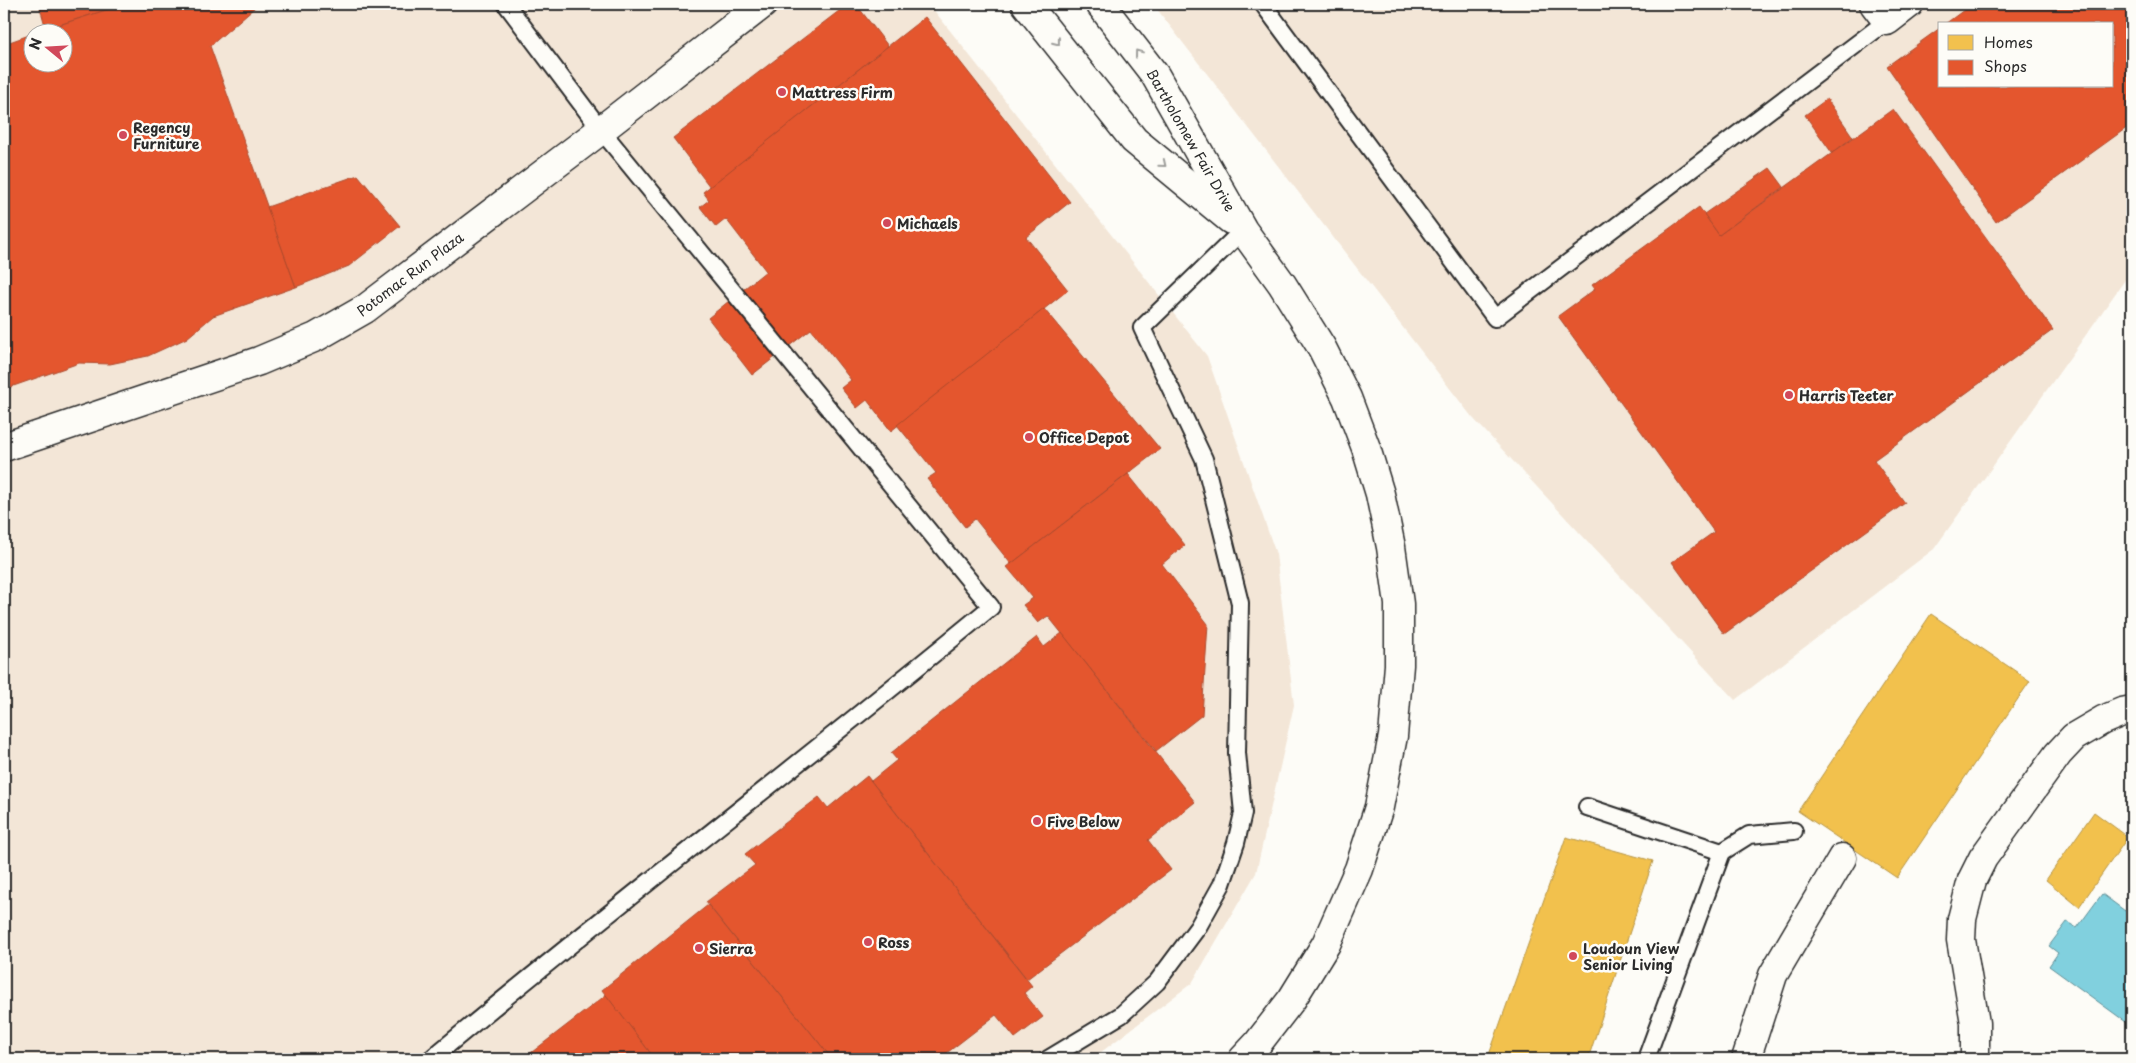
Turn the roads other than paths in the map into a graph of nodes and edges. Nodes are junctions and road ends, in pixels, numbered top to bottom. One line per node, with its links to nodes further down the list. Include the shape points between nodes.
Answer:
1 (506, 4): 8 (lane)
2 (763, 4): 8 (street, Potomac Run Plaza)
3 (1026, 4): 9 (street, Bartholomew Fair Drive, one-way to 9, via 1134,140)
4 (1100, 4): 9 (street, Bartholomew Fair Drive, one-way to 4, via 1155,75)
5 (1263, 4): 7 (lane, via 1495,318)
6 (1910, 4): 7 (street)
7 (1881, 12)
8 (601, 130): 10 (street, Potomac Run Plaza, via 365,310 316,337 259,362); 16 (lane, via 992,607)
9 (1244, 230): 17 (lane, via 1142,328 1204,459 1240,603 1237,753 1243,813 1236,843 1222,884 1198,927 1157,982 1121,1015); 18 (street, Bartholomew Fair Drive, via 1322,348 1347,398 1366,448 1391,547 1399,604 1399,665 1393,736 1379,807 1360,869 1326,944 1292,999)
10 (4, 447)
11 (2132, 710): 21 (street, via 2096,724 2074,737 2058,754 1983,858 1972,880 1962,919 1961,940 1976,1023)
12 (1587, 806): 14 (lane)
13 (1794, 831): 14 (lane, via 1749,835)
14 (1722, 852): 19 (lane)
15 (1842, 858): 20 (street, via 1773,975)
16 (431, 1059)
17 (1048, 1059)
18 (1242, 1059)
19 (1646, 1059)
20 (1746, 1059)
21 (1975, 1059)

